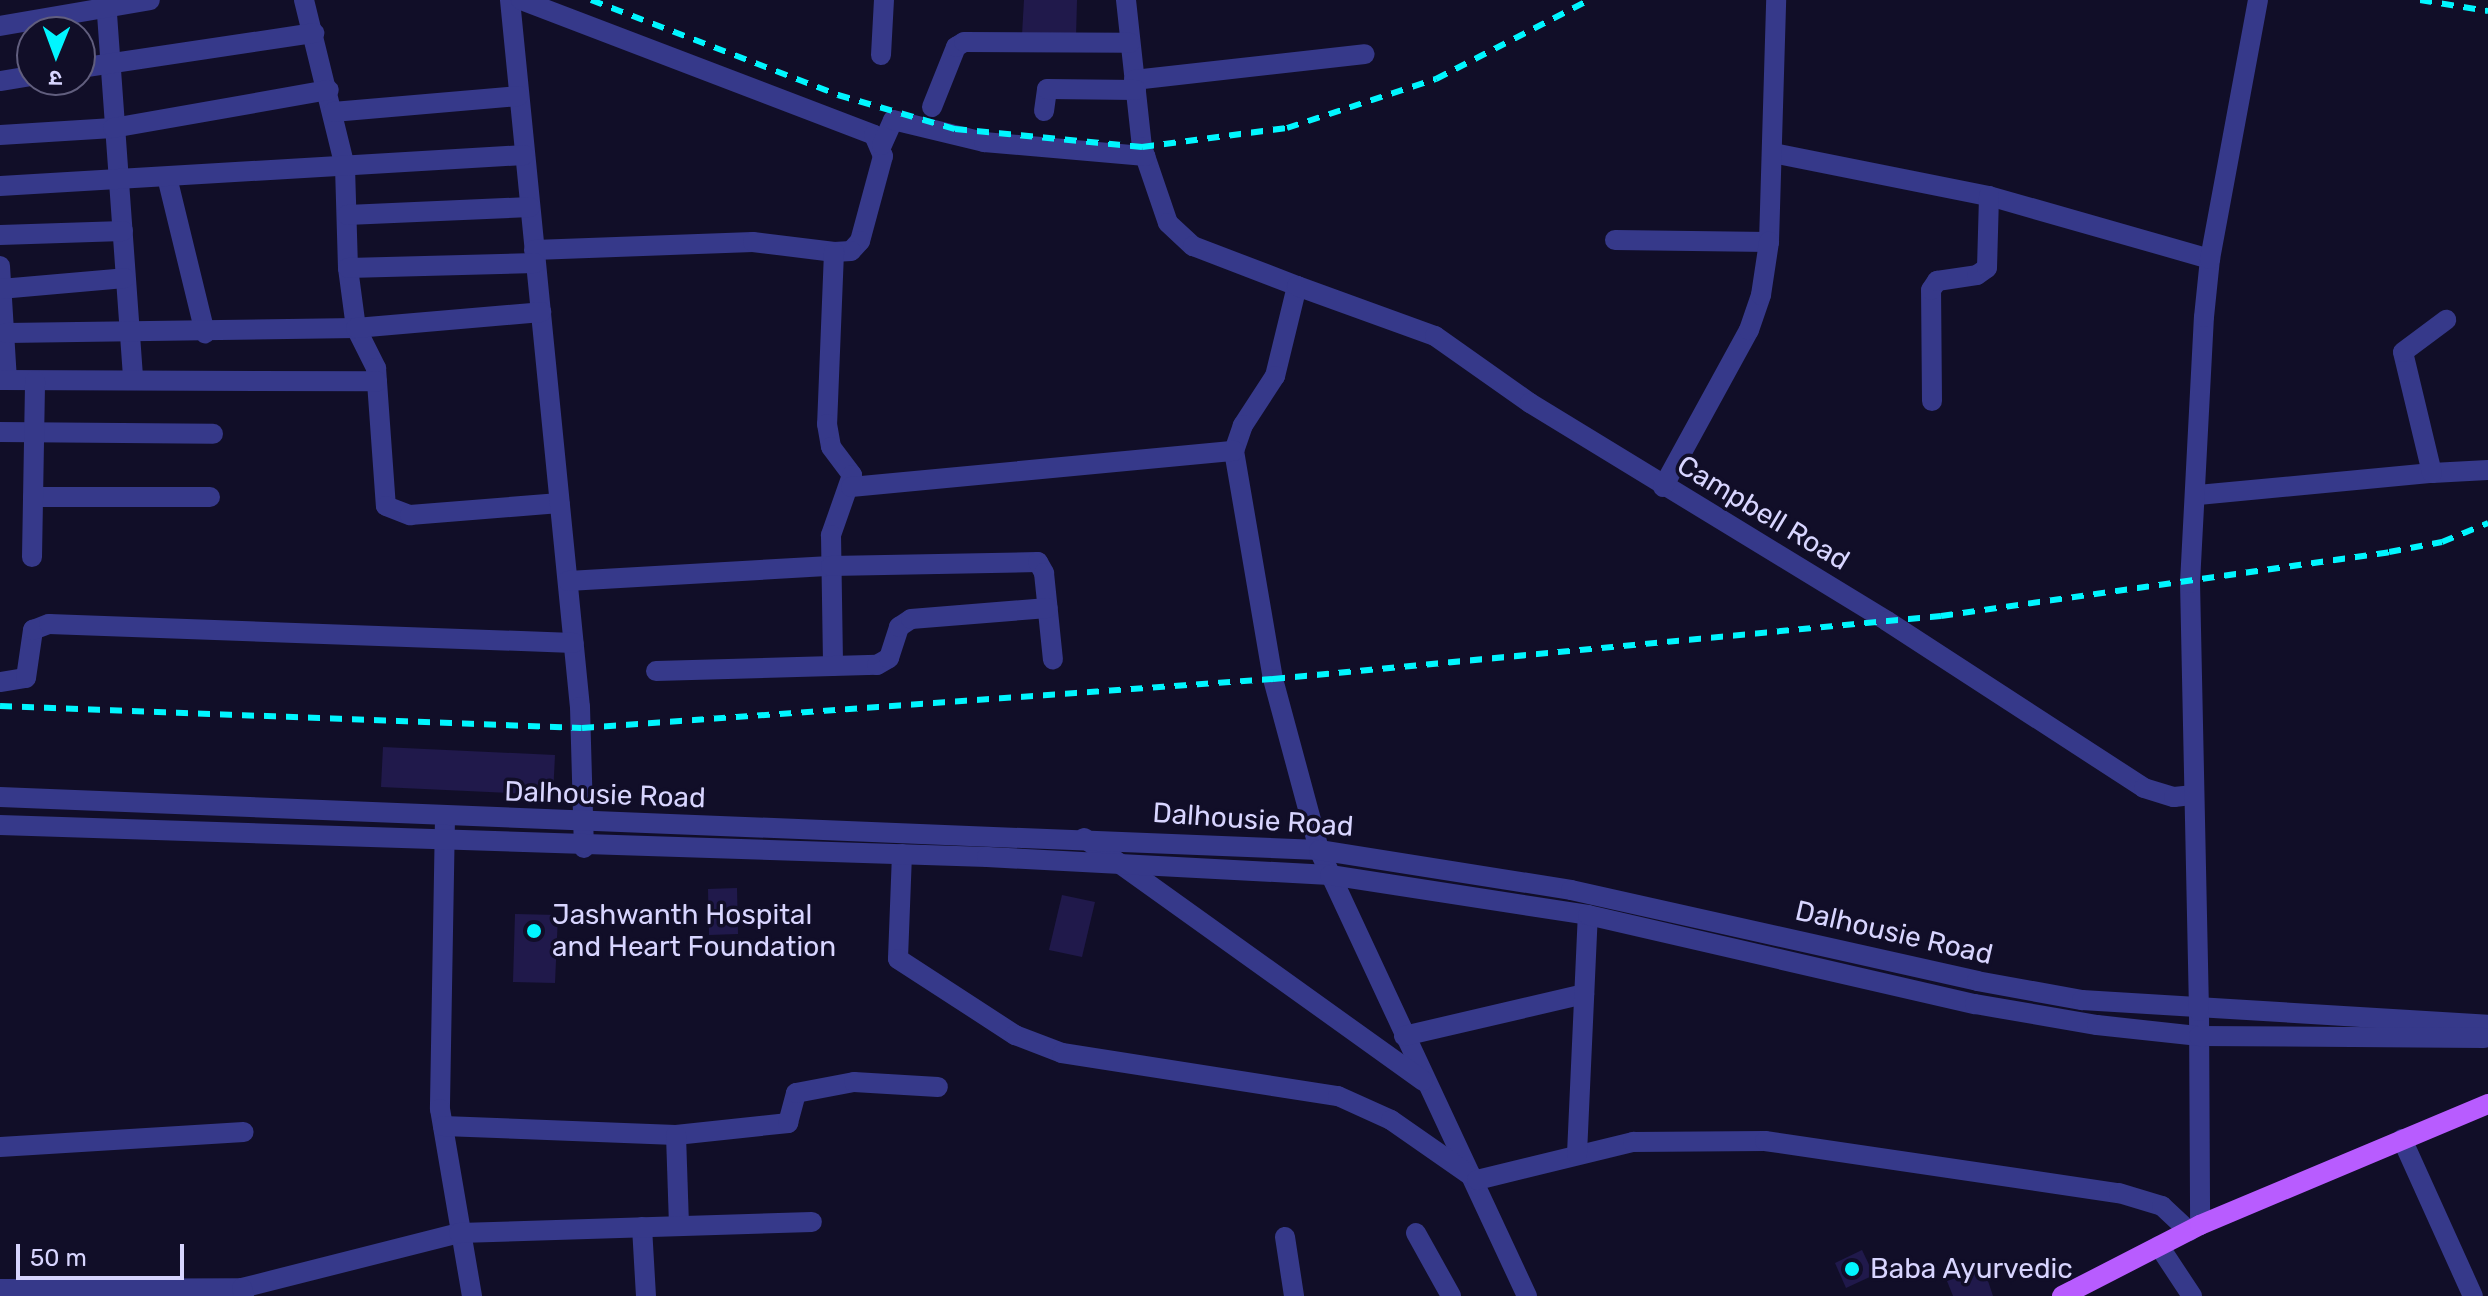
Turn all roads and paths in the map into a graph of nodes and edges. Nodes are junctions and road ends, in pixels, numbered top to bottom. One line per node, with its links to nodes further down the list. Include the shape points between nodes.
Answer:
1 (150, 0): 9 (street)
2 (304, 0): 11 (street)
3 (510, 0): 19 (street)
4 (521, 0): 25 (street, via 874,135)
5 (884, 0): 14 (street)
6 (1126, 0): 12 (street, Campbell Road)
7 (1776, 0): 26 (street)
8 (2258, 0): 42 (street)
9 (106, 3): 10 (street); 15 (street)
10 (0, 26)
11 (314, 33): 15 (street); 18 (street)
12 (1130, 43): 17 (street, Campbell Road); 20 (street, via 964,42 956,47)
13 (1365, 54): 17 (street)
14 (881, 55)
15 (109, 63): 16 (street); 23 (street)
16 (96, 65)
17 (1135, 85): 21 (street, via 1047,89); 28 (street, Campbell Road)
18 (329, 90): 22 (street); 23 (street)
19 (518, 96): 22 (street); 27 (street)
20 (932, 107)
21 (1044, 111)
22 (333, 112): 29 (street)
23 (113, 128): 24 (street); 31 (street)
24 (0, 135)
25 (882, 145): 28 (street, via 893,120 984,142); 40 (street, via 860,241 851,251)
26 (1773, 153): 33 (street); 39 (street)
27 (524, 155): 29 (street); 34 (street)
28 (1145, 156): 46 (street, Campbell Road, via 1177,235 1220,258)
29 (345, 167): 30 (street); 35 (street)
30 (167, 177): 31 (street); 52 (street)
31 (119, 179): 32 (street); 36 (street)
32 (0, 186)
33 (1989, 196): 42 (street); 58 (street, via 1987,268 1977,275 1937,281 1931,290)
34 (530, 207): 35 (street); 41 (street)
35 (347, 215): 44 (street)
36 (123, 231): 37 (street); 45 (street)
37 (0, 235)
38 (1615, 240): 39 (street)
39 (1769, 242): 66 (street, via 1749,330)
40 (834, 252): 41 (street, via 753,242); 65 (street, via 827,424 831,447 850,467)
41 (535, 256): 44 (street); 48 (street)
42 (2210, 259): 67 (street)
43 (0, 266): 47 (street)
44 (348, 268): 50 (street)
45 (125, 278): 47 (street); 53 (street)
46 (1297, 286): 62 (street, via 1275,376 1243,425); 66 (street, Campbell Road, via 1435,336)
47 (2, 288): 51 (street)
48 (541, 312): 50 (street); 70 (street)
49 (2446, 320): 64 (street, via 2403,352)
50 (356, 328): 52 (street); 57 (street, via 372,357)
51 (6, 333): 53 (street); 54 (street)
52 (205, 333): 53 (street)
53 (128, 334): 55 (street)
54 (3, 380): 56 (street)
55 (133, 380): 56 (street); 57 (street)
56 (35, 381): 60 (street)
57 (377, 381): 70 (street, via 390,511 410,515)
58 (1932, 401)
59 (0, 432): 60 (street)
60 (34, 433): 61 (street); 68 (street)
61 (213, 434)
62 (1234, 451): 65 (street); 87 (street, via 1273,679)
63 (2488, 470): 64 (street)
64 (2432, 473): 67 (street)
65 (851, 487): 72 (street, via 833,524)
66 (1663, 487): 80 (street, Campbell Road, via 1887,621 2144,788 2174,797)
67 (2198, 495): 80 (street, via 2190,583)
68 (33, 497): 69 (street); 71 (street)
69 (210, 497)
70 (560, 503): 73 (street)
71 (32, 557)
72 (831, 566): 73 (street); 74 (street, via 1038,562); 77 (street)
73 (568, 581): 75 (street)
74 (1048, 608): 76 (street); 77 (street, via 918,616 899,627 885,663)
75 (574, 643): 79 (street, via 49,624 33,630 26,678); 82 (street)
76 (1053, 660)
77 (833, 666): 78 (street)
78 (656, 671)
79 (0, 682)
80 (2194, 795): 95 (street)
81 (0, 797): 84 (street, Dalhousie Road)
82 (585, 822): 84 (street, Dalhousie Road); 85 (street, Dalhousie Road); 86 (street)
83 (0, 825): 84 (street, Dalhousie Road)
84 (445, 828): 86 (street, Dalhousie Road); 103 (street)
85 (1084, 838): 87 (street, Dalhousie Road); 89 (street)
86 (584, 848): 88 (street, Dalhousie Road)
87 (1319, 850): 90 (street); 92 (street, Dalhousie Road, via 1571,890)
88 (902, 854): 89 (street, Dalhousie Road); 109 (street, via 898,959 1015,1035 1062,1053 1338,1096 1391,1120)
89 (1122, 864): 90 (street, Dalhousie Road); 100 (street)
90 (1330, 875): 91 (street, Dalhousie Road); 97 (street)
91 (1588, 915): 93 (street, Dalhousie Road); 94 (street)
92 (1834, 950): 93 (street); 95 (street, Dalhousie Road, via 2082,1000)
93 (1829, 971): 98 (street, Dalhousie Road, via 2042,1016)
94 (1584, 994): 97 (street); 108 (street)
95 (2199, 1011): 96 (street, Dalhousie Road); 98 (street)
96 (2488, 1025)
97 (1404, 1036): 100 (street)
98 (2199, 1036): 99 (street, Dalhousie Road); 113 (street)
99 (2488, 1038)
100 (1427, 1084): 109 (street)
101 (938, 1087): 105 (street, via 854,1082 796,1093 788,1123)
102 (2488, 1104): 106 (main road)
103 (443, 1126): 105 (street); 114 (street)
104 (244, 1132): 107 (street)
105 (676, 1135): 111 (street)
106 (2402, 1139): 113 (main road); 128 (street)
107 (0, 1147)
108 (1577, 1154): 109 (street); 113 (street, via 1675,1138 1765,1141 1878,1154 2119,1193 2162,1206)
109 (1477, 1180): 125 (street)
110 (812, 1222): 111 (street)
111 (679, 1226): 112 (street)
112 (642, 1227): 114 (street); 122 (street)
113 (2194, 1228): 117 (main road)
114 (459, 1233): 119 (street); 121 (street)
115 (1416, 1233): 124 (street)
116 (1285, 1237): 123 (street)
117 (2159, 1246): 126 (main road); 127 (street)
118 (0, 1289): 120 (street)
119 (243, 1292): 120 (street)
120 (32, 1293)
121 (472, 1296)
122 (646, 1296)
123 (1294, 1296)
124 (1451, 1296)
125 (1527, 1296)
126 (2062, 1296)
127 (2192, 1296)
128 (2473, 1296)

